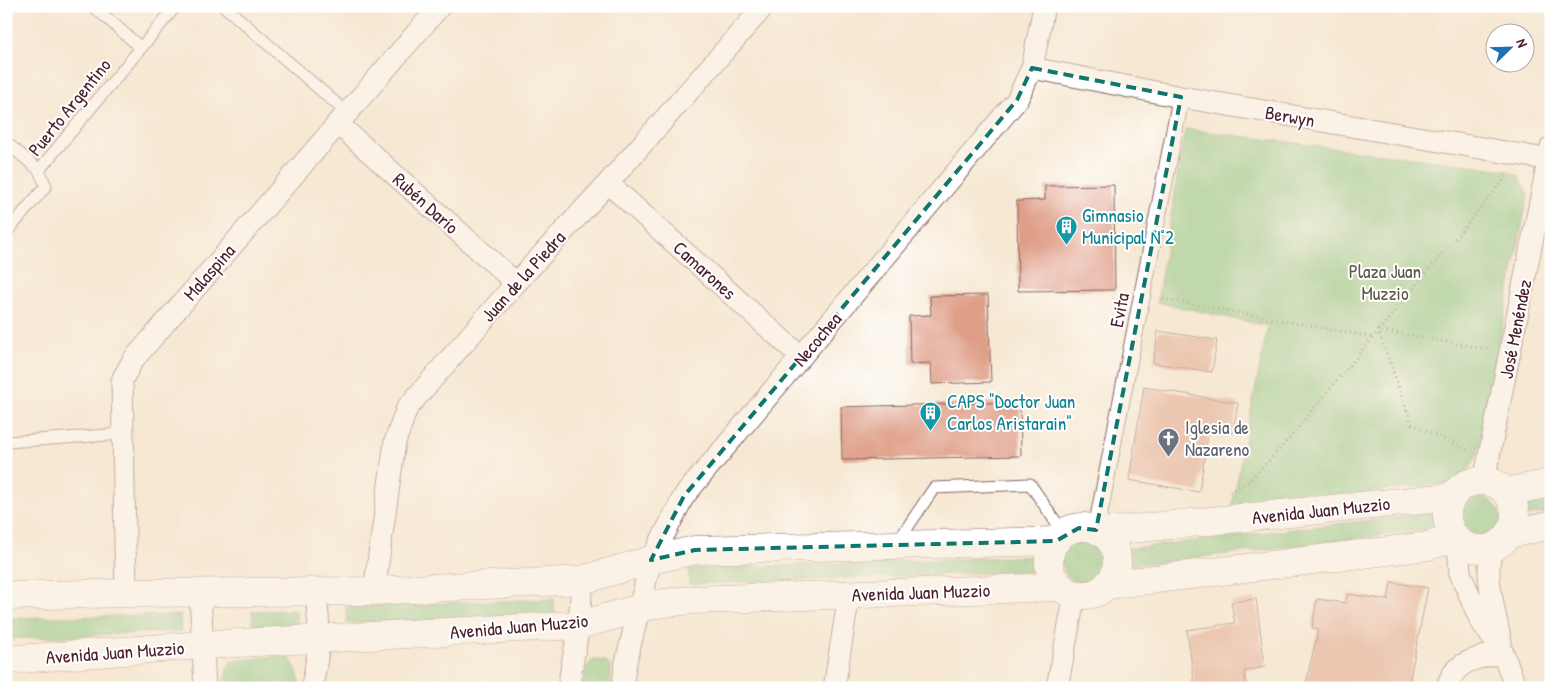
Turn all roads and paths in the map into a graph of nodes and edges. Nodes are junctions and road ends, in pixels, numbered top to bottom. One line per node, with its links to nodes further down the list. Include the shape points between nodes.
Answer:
1 (93, 6): 7 (lane)
2 (176, 6): 7 (lane, Puerto Argentino)
3 (224, 6): 10 (lane, Rubén Darío)
4 (440, 6): 10 (street, Malaspina)
5 (764, 6): 15 (street, Juan de la Piedra)
6 (1044, 6): 8 (street, Necochea)
7 (141, 48): 14 (lane, Puerto Argentino)
8 (1032, 68): 9 (street, Berwyn); 22 (street, Necochea, via 1017,100)
9 (1181, 97): 13 (street, Berwyn); 18 (street, Evita)
10 (342, 118): 17 (street, Rubén Darío); 23 (street, Malaspina, via 133,360 122,380)
11 (6, 142): 14 (lane)
12 (1550, 155): 13 (street, Berwyn); 21 (street, José Menéndez)
13 (1524, 156): 19 (path)
14 (39, 170): 16 (lane, Puerto Argentino, via 46,186)
15 (608, 183): 17 (street, Juan de la Piedra); 22 (street, Camarones)
16 (6, 234)
17 (516, 282): 39 (street, Juan de la Piedra, via 407,408 395,442)
18 (1142, 295): 20 (path); 30 (street, Evita)
19 (1378, 330): 20 (path); 21 (path); 25 (path, via 1412,424)
20 (1373, 337): 27 (path, via 1281,448 1248,482)
21 (1510, 353): 25 (street, José Menéndez)
22 (801, 357): 35 (street, Necochea, via 684,496)
23 (123, 434): 24 (lane); 41 (street, Malaspina)
24 (6, 442)
25 (1493, 478): 26 (main road); 28 (main road, via 1466,484); 32 (main road, via 1512,502 1515,513 1514,524)
26 (1551, 483)
27 (1228, 493)
28 (1452, 497): 30 (main road, Avenida Juan Muzzio); 33 (main road, via 1447,521)
29 (1551, 525): 32 (main road)
30 (1098, 531): 31 (main road, via 1079,528); 37 (main road, via 1115,548 1116,571)
31 (1060, 537): 34 (main road); 34 (lane, via 1030,484 934,488); 38 (main road, via 1053,546 1050,568 1054,578)
32 (1505, 538): 33 (main road, via 1490,548 1479,549); 49 (street, via 1491,551 1488,563)
33 (1457, 539): 37 (main road, via 1428,546); 49 (street, via 1460,573 1480,620)
34 (896, 545): 35 (main road, via 695,550)
35 (650, 560): 36 (main road); 45 (street, Necochea)
36 (582, 580): 39 (main road); 46 (street)
37 (1108, 585): 38 (main road, via 1093,594 1081,595)
38 (1068, 590): 43 (main road, Avenida Juan Muzzio); 56 (street)
39 (374, 591): 40 (main road)
40 (316, 592): 42 (main road); 47 (street)
41 (126, 593): 42 (main road); 44 (main road)
42 (200, 593): 48 (street)
43 (849, 595): 45 (main road, Avenida Juan Muzzio, via 691,600); 55 (street)
44 (6, 596)
45 (639, 608): 46 (main road, Avenida Juan Muzzio); 54 (street, Necochea)
46 (579, 625): 47 (main road, Avenida Juan Muzzio); 53 (street)
47 (320, 640): 48 (main road, Avenida Juan Muzzio); 52 (street)
48 (202, 645): 50 (main road, Avenida Juan Muzzio); 51 (street)
49 (1503, 653): 57 (street, via 1477,658 1458,667); 58 (street)
50 (6, 660)
51 (205, 688)
52 (312, 688)
53 (568, 688)
54 (622, 688)
55 (834, 688)
56 (1057, 688)
57 (1447, 688)
58 (1516, 688)

